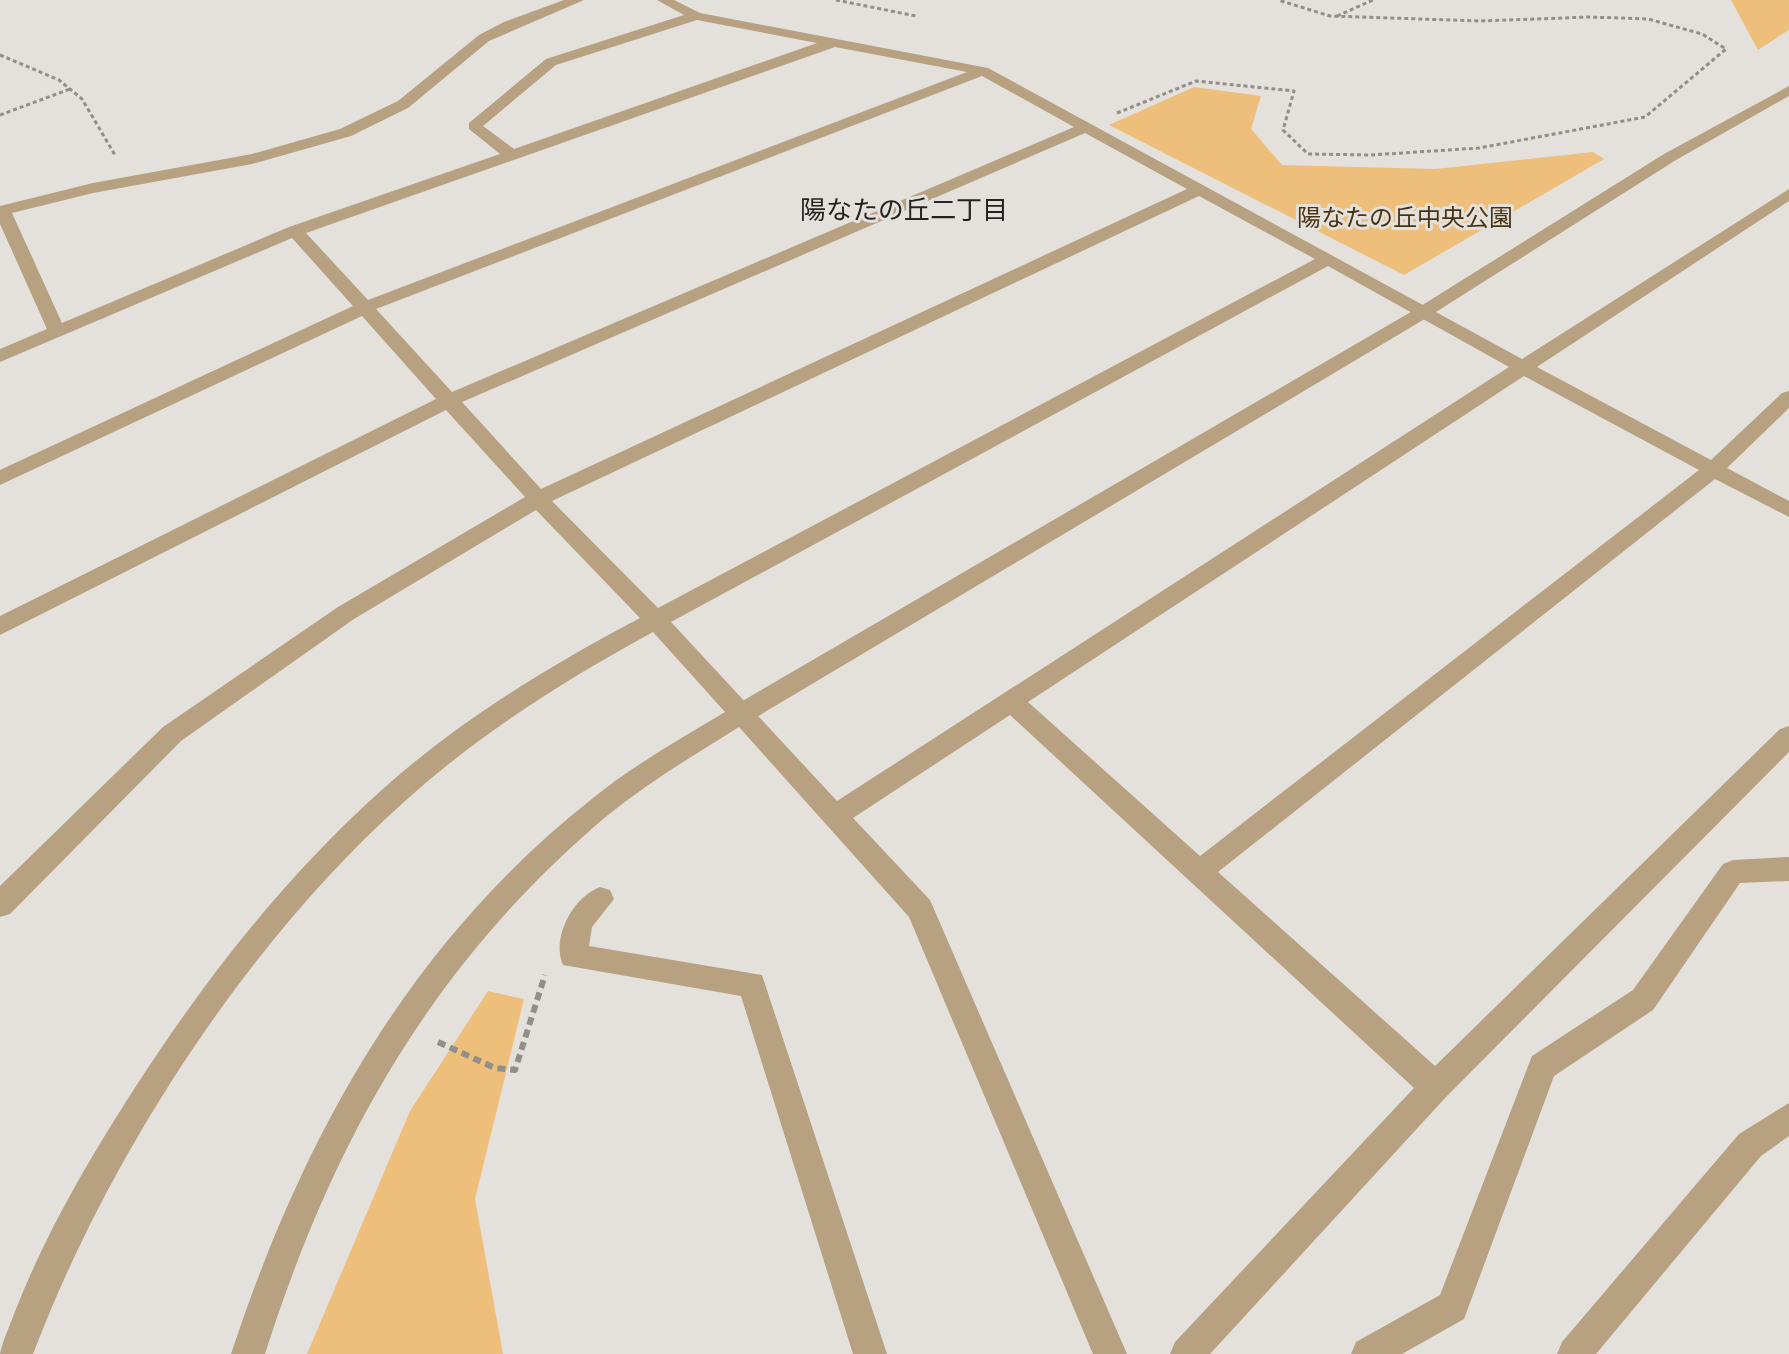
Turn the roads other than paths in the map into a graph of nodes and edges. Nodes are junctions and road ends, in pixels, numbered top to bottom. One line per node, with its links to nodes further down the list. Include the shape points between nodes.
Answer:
1 (577, 0): 11 (street, via 506,26 473,45 425,90 377,119 255,160 126,181)
2 (664, 0): 3 (street)
3 (696, 16): 4 (street); 8 (street, via 551,62 474,126)
4 (837, 41): 5 (street); 8 (street)
5 (983, 71): 7 (street); 14 (street)
6 (1789, 90): 15 (street, via 1670,157)
7 (1086, 127): 9 (street); 20 (street)
8 (513, 156): 12 (street)
9 (1200, 189): 13 (street); 23 (street)
10 (1789, 194): 18 (street)
11 (1, 211): 16 (street)
12 (295, 231): 14 (street); 16 (street)
13 (1328, 259): 15 (street); 25 (street)
14 (366, 307): 20 (street); 22 (street)
15 (1422, 313): 18 (street); 28 (street)
16 (57, 331): 17 (street)
17 (0, 356)
18 (1524, 367): 21 (street); 27 (street)
19 (1789, 397): 21 (street)
20 (450, 400): 23 (street); 26 (street)
21 (1713, 470): 24 (street); 32 (street)
22 (0, 478)
23 (538, 499): 25 (street); 34 (street, via 346,613 172,734)
24 (1789, 510)
25 (655, 619): 28 (street); 37 (street, via 507,706 436,760 370,817 254,942 195,1021 107,1161 57,1254)
26 (0, 626)
27 (1013, 703): 30 (street); 32 (street)
28 (741, 714): 30 (street); 38 (street, via 599,807 490,910 439,970 354,1102 313,1182 265,1296)
29 (1789, 736): 35 (street)
30 (836, 815): 40 (street, via 920,909)
31 (1789, 869): 42 (street, via 1733,872 1643,1000 1543,1066 1452,1307)
32 (1200, 871): 35 (street)
33 (600, 899): 39 (street, via 579,922 573,956 752,984)
34 (0, 905)
35 (1435, 1087): 41 (street)
36 (1789, 1118): 43 (street, via 1750,1145)
37 (16, 1354)
38 (248, 1354)
39 (870, 1354)
40 (1110, 1354)
41 (1187, 1354)
42 (1368, 1354)
43 (1574, 1354)

